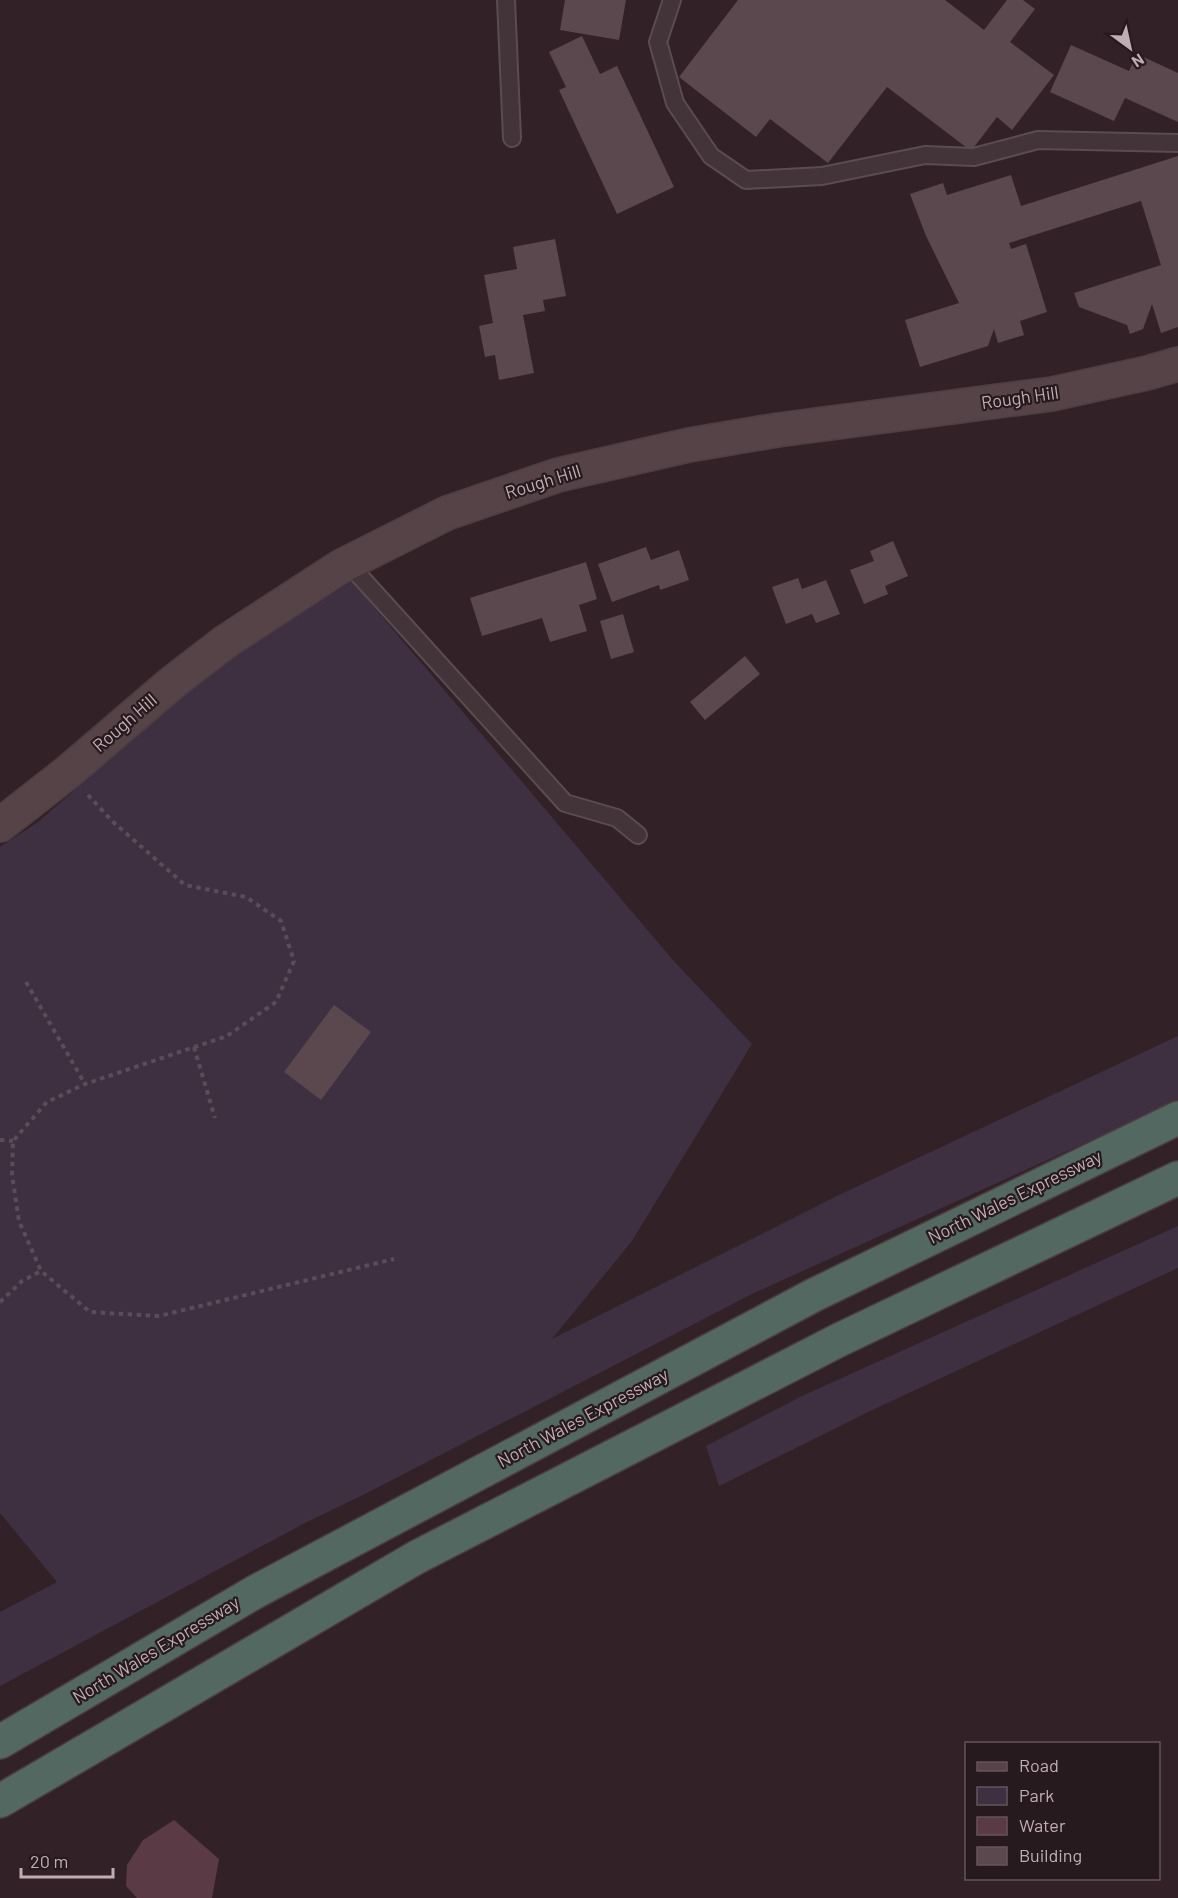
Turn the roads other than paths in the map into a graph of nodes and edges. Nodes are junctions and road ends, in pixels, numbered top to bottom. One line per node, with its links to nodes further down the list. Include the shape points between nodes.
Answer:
1 (506, 0): 3 (lane)
2 (672, 0): 4 (lane, via 658,42 675,103 711,156 746,180 822,176 925,155 974,158 1038,140)
3 (512, 138)
4 (1178, 143)
5 (1178, 364): 6 (street, Rough Hill, via 1052,394 689,444 558,475 447,513)
6 (348, 563): 7 (street, Rough Hill, via 225,642); 8 (lane, via 565,803 617,818)
7 (0, 825)
8 (638, 835)
9 (1178, 1118): 11 (highway, North Wales Expressway, via 814,1295)
10 (1178, 1178): 14 (highway, via 840,1340 417,1557)
11 (255, 1592): 12 (highway); 13 (highway, North Wales Expressway)
12 (0, 1719)
13 (0, 1742)
14 (0, 1801)

